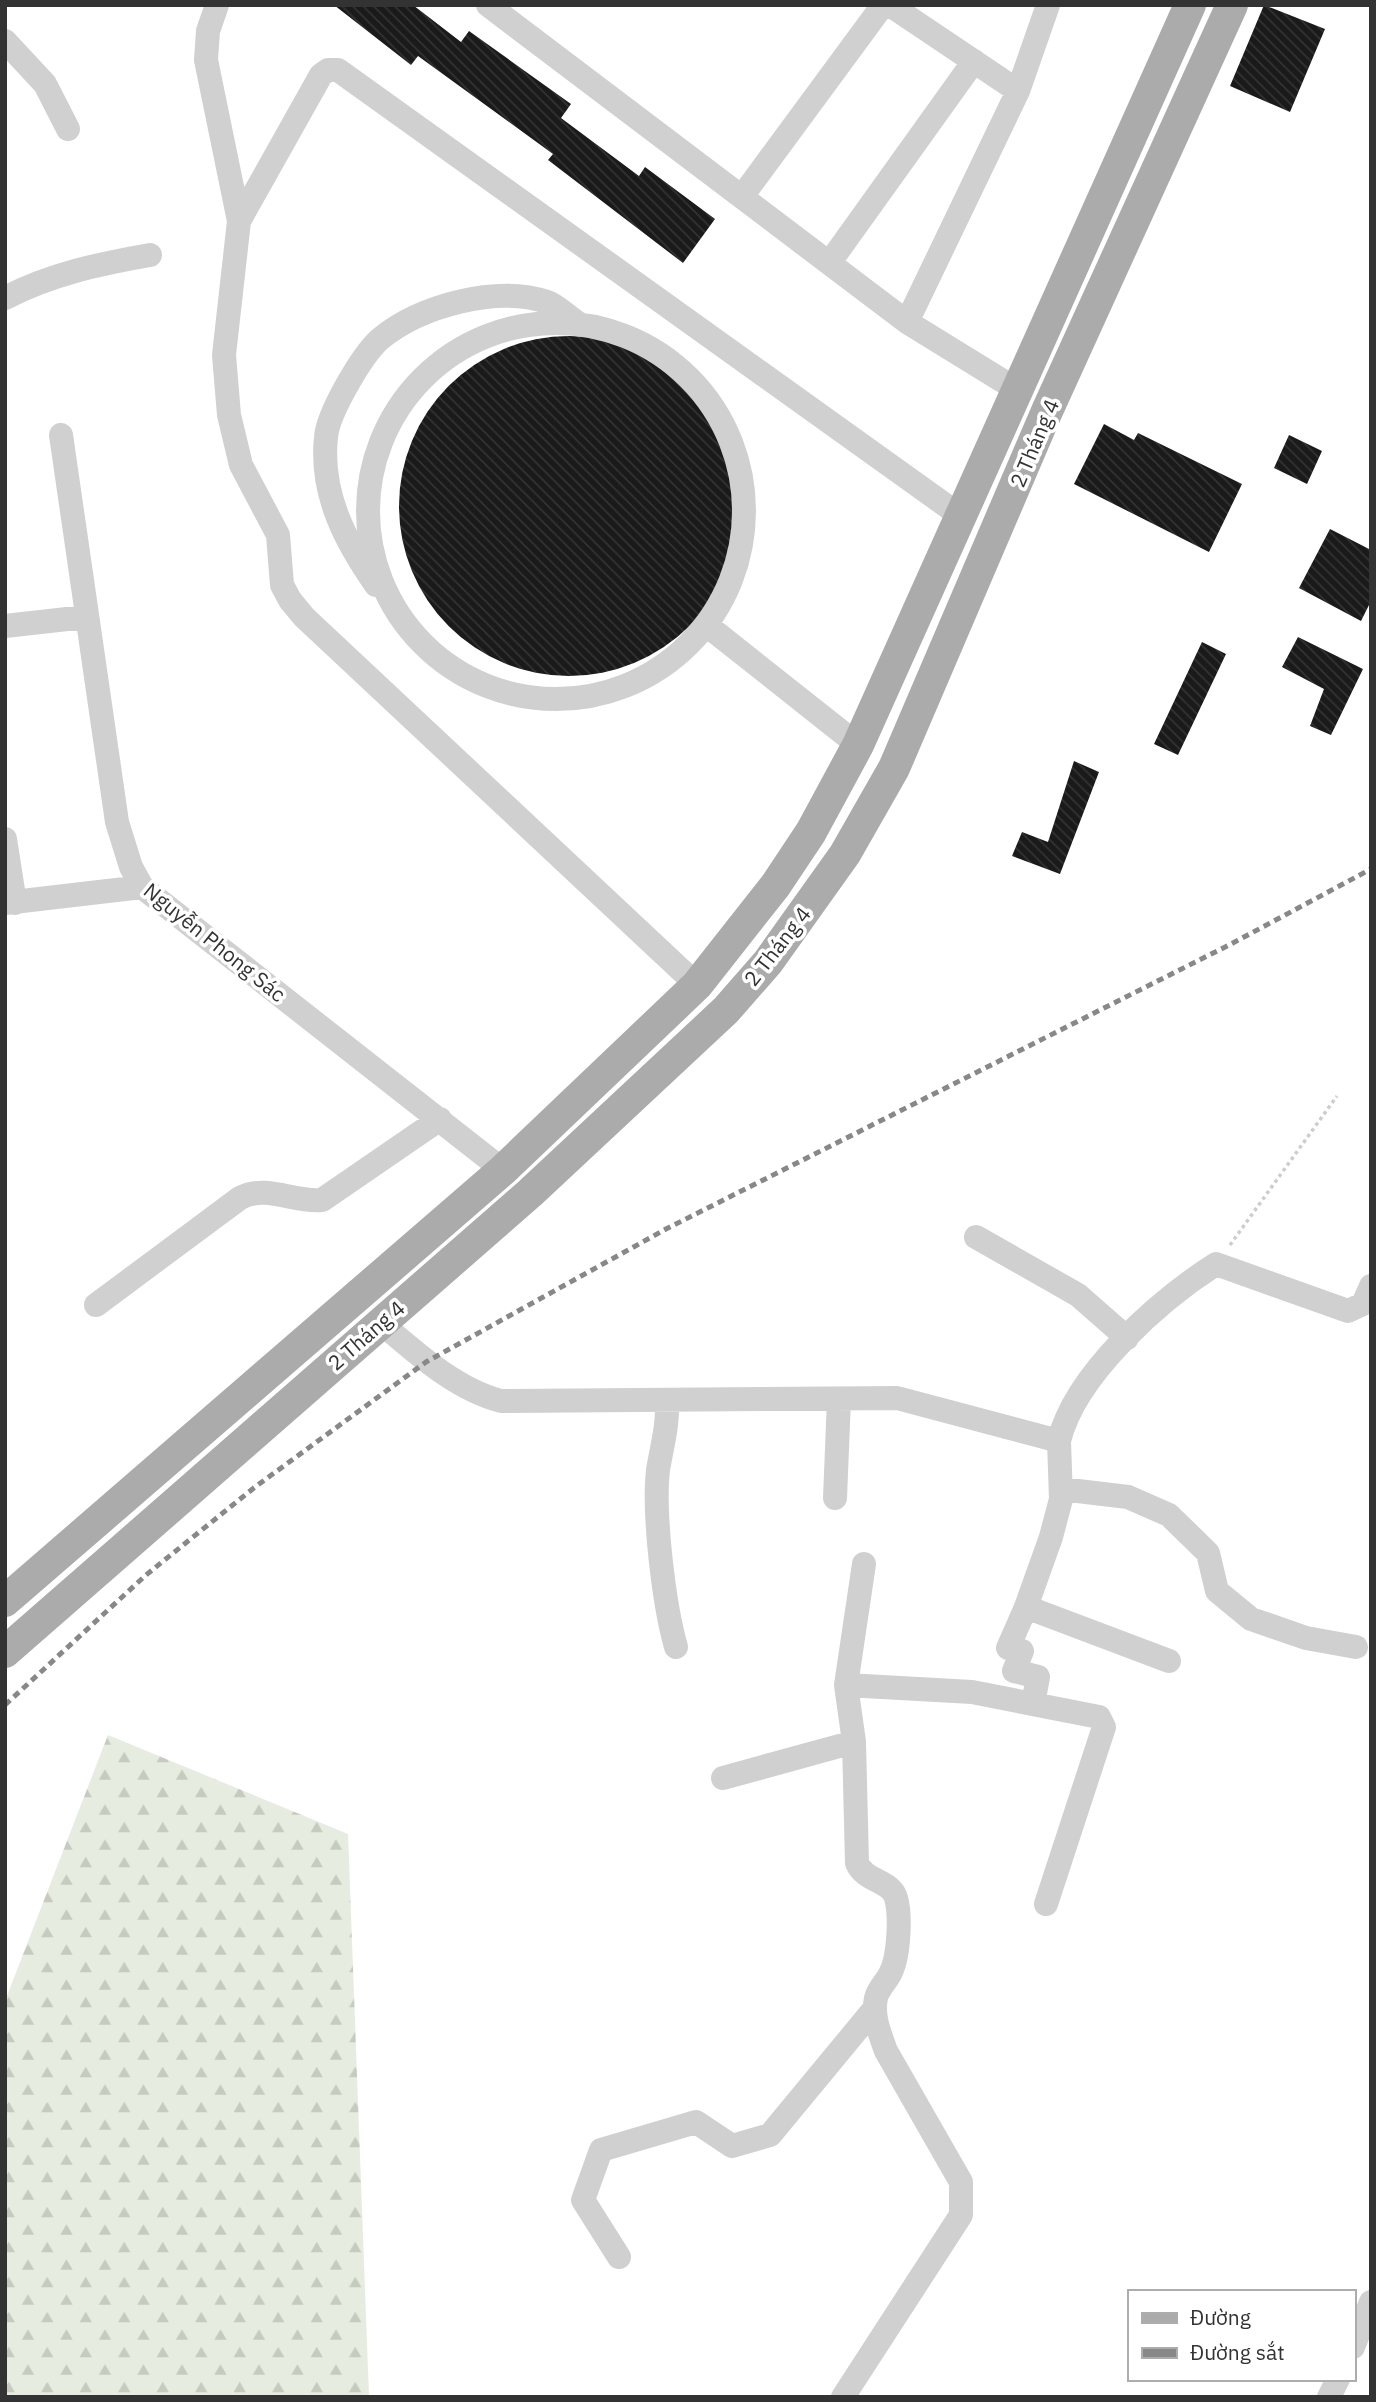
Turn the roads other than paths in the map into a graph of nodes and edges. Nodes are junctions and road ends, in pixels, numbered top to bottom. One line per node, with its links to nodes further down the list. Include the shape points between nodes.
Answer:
1 (218, 5): 13 (street, via 208,31 206,60)
2 (488, 5): 12 (street)
3 (883, 5): 12 (street)
4 (890, 5): 9 (street)
5 (1048, 5): 10 (street)
6 (1190, 5): 19 (main road, 2 Tháng 4)
7 (1232, 5): 27 (main road, 2 Tháng 4, via 1047,411)
8 (5, 41): 11 (street, via 45,84)
9 (974, 61): 10 (street); 15 (street)
10 (1018, 91): 17 (street)
11 (68, 129)
12 (743, 195): 15 (street)
13 (239, 221): 21 (street, via 321,75 338,70); 31 (street, via 225,329 225,385 241,465 278,535 282,585 290,600)
14 (150, 256): 16 (street, via 52,277)
15 (830, 262): 17 (street)
16 (5, 298)
17 (907, 322): 19 (street)
18 (578, 323): 24 (street, via 512,327 452,353 415,384 380,440 367,505 376,570); 24 (street, via 548,302 491,295 435,309 379,340 343,389 326,435 327,484 349,547); 25 (street, via 640,342 681,370 722,421 743,484 742,550)
19 (1019, 391): 21 (main road, 2 Tháng 4)
20 (61, 435): 22 (street, Nguyễn Phong Sác)
21 (962, 517): 26 (main road, 2 Tháng 4)
22 (85, 617): 23 (street); 29 (street, Nguyễn Phong Sác, via 117,822)
23 (5, 626)
24 (407, 628): 25 (street, via 461,675 523,698 589,699 650,677)
25 (709, 628): 26 (street)
26 (858, 746): 27 (main road); 31 (main road, 2 Tháng 4, via 790,865)
27 (894, 768): 32 (main road, 2 Tháng 4, via 845,854 768,961)
28 (5, 839): 30 (street)
29 (142, 887): 30 (street); 33 (street, Nguyễn Phong Sác)
30 (10, 903)
31 (697, 985): 32 (main road); 34 (main road, 2 Tháng 4)
32 (726, 1010): 35 (main road, 2 Tháng 4)
33 (440, 1119): 34 (street, Nguyễn Phong Sác); 38 (street, via 322,1200 251,1192)
34 (503, 1170): 35 (main road); 46 (main road, 2 Tháng 4)
35 (530, 1193): 39 (main road, 2 Tháng 4)
36 (976, 1237): 40 (street, via 1078,1295)
37 (1371, 1286): 40 (street, via 1363,1304 1348,1311 1216,1264 1192,1279)
38 (96, 1305)
39 (380, 1322): 42 (street, via 426,1362 489,1398 514,1403); 48 (main road, 2 Tháng 4)
40 (1127, 1338): 43 (street, via 1071,1404)
41 (839, 1399): 42 (street); 43 (street, via 897,1398); 45 (street)
42 (667, 1401): 51 (street, via 658,1493 665,1592)
43 (1059, 1441): 44 (street)
44 (1061, 1489): 50 (street, via 1054,1527); 52 (street, via 1128,1497 1169,1515 1208,1553 1217,1591 1251,1619 1306,1638)
45 (835, 1498)
46 (52, 1561): 48 (main road); 49 (main road, 2 Tháng 4)
47 (864, 1564): 55 (street)
48 (75, 1590): 53 (main road, 2 Tháng 4)
49 (5, 1601)
50 (1026, 1607): 54 (street); 56 (street, via 1008,1648 1021,1651 1014,1671 1038,1676)
51 (676, 1647)
52 (1356, 1647)
53 (5, 1652)
54 (1169, 1661)
55 (846, 1685): 56 (street, via 972,1692); 57 (street)
56 (1033, 1704): 59 (street, via 1099,1717 1104,1727)
57 (854, 1742): 58 (street); 60 (street, via 857,1863 863,1875 889,1888 897,1900 896,1959)
58 (723, 1778)
59 (1046, 1904)
60 (875, 2008): 61 (street, via 770,2135 732,2146 696,2122 601,2150 583,2200); 65 (street, via 886,2051 961,2182 961,2215)
61 (619, 2257)
62 (1371, 2302): 63 (street)
63 (1355, 2342)
64 (1337, 2381): 66 (street)
65 (843, 2397)
66 (1329, 2397)

